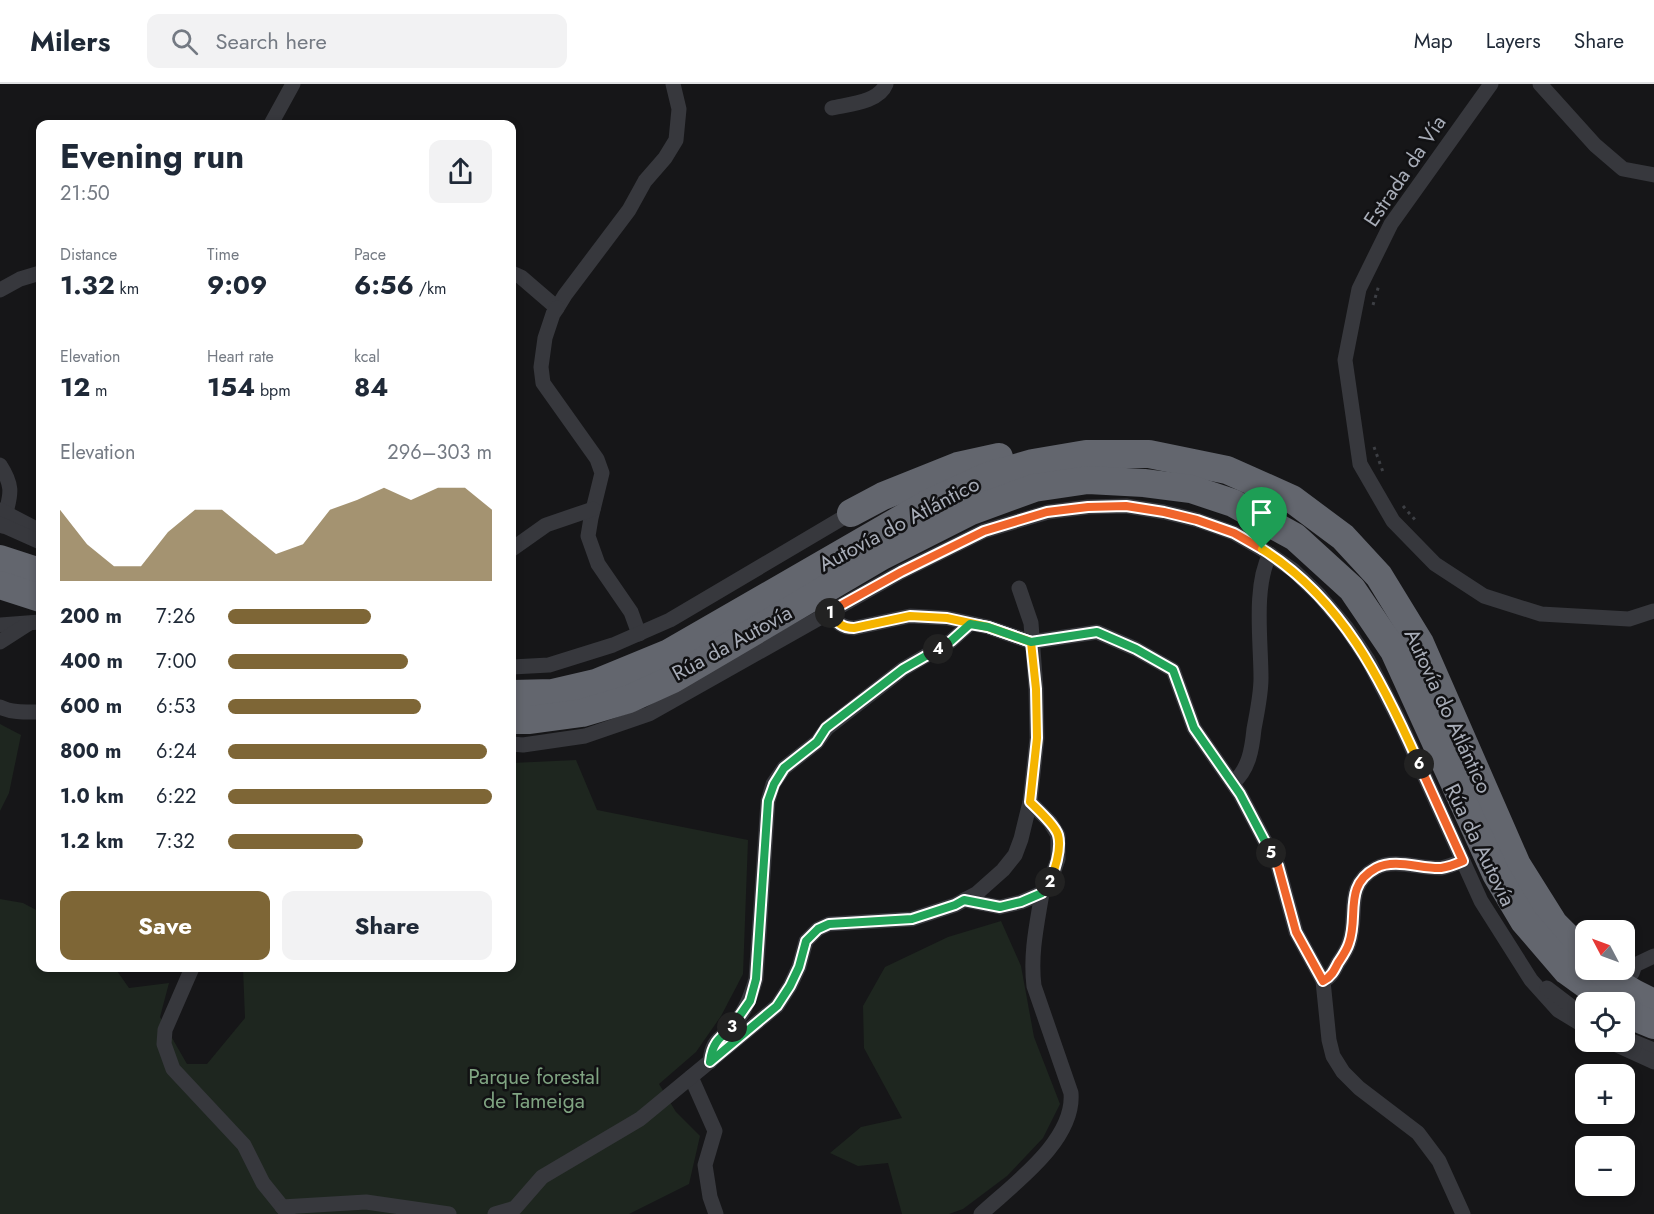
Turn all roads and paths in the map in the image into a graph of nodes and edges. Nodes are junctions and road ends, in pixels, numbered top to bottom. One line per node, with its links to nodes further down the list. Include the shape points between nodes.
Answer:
1 (293, 84): 7 (street)
2 (673, 84): 13 (street, via 679,109 676,140)
3 (886, 84): 6 (street, via 873,97)
4 (1491, 84): 32 (street, Estrada da Vía, via 1391,224 1359,289 1346,360 1360,464 1393,521 1435,564 1484,596 1541,614 1629,619)
5 (1540, 84): 8 (street, via 1595,145 1623,169)
6 (832, 108)
7 (273, 120)
8 (1654, 175)
9 (36, 274): 12 (street)
10 (516, 275): 13 (street)
11 (1381, 279): 14 (path)
12 (0, 291)
13 (557, 308): 20 (street, via 545,338 540,367 543,383 597,459 602,474)
14 (1370, 312)
15 (1373, 442): 18 (path)
16 (1149, 454): 21 (highway, via 1100,444 1045,446 958,466); 43 (highway, Autovía do Atlántico, via 1086,454 988,476 929,502 669,653 596,683 554,693); 53 (highway, Autovía do Atlántico, via 1227,471 1293,499 1343,537 1379,576 1420,643 1517,865 1554,924)
17 (0, 465): 22 (street, via 10,486)
18 (1384, 474)
19 (1399, 502): 23 (path)
20 (593, 509): 26 (street, via 546,525); 39 (street, via 588,536 598,564 631,612)
21 (851, 513): 39 (street, via 670,620)
22 (2, 518): 24 (street); 25 (street)
23 (1418, 523)
24 (36, 530)
25 (36, 539)
26 (516, 546)
27 (1270, 554): 34 (street, Rúa da Autovía, via 1234,533 1164,512 1126,506 1047,512 984,531); 48 (street, via 1261,582 1261,681 1251,754 1241,776); 50 (street, Rúa da Autovía, via 1319,595 1368,660)
28 (0, 559): 29 (highway)
29 (36, 571)
30 (0, 585): 33 (highway)
31 (1019, 588): 41 (street, via 1031,623)
32 (1654, 611)
33 (36, 612)
34 (829, 612): 37 (street, via 846,628 910,616); 47 (street, Rúa da Autovía, via 649,714 585,736)
35 (36, 615): 38 (street)
36 (36, 615): 40 (street)
37 (970, 624): 41 (street); 69 (street, via 826,728 817,742 784,768 774,784 768,801 756,979 750,1001 711,1049)
38 (0, 625)
39 (639, 634): 42 (street, via 549,665)
40 (0, 642)
41 (1031, 642): 48 (street, via 1097,632 1173,670 1194,728); 49 (street, via 1037,738)
42 (516, 667)
43 (516, 694)
44 (0, 707): 45 (street)
45 (36, 711)
46 (516, 720): 60 (highway, Autovía do Atlántico, via 582,713 629,699 673,679 882,556 971,511 1034,488 1088,480 1191,489 1233,503 1295,537 1352,589 1395,651 1496,874 1524,921 1567,971)
47 (516, 745)
48 (1233, 783): 59 (street, via 1278,866 1296,932)
49 (1030, 802): 51 (street, via 1058,835 1058,859); 52 (street, via 1015,855 1004,870)
50 (1463, 861): 57 (street, Rúa da Autovía, via 1481,901); 59 (street, via 1443,868 1388,865 1377,867 1362,878 1356,891 1350,942 1335,970)
51 (1042, 893): 52 (street, via 1000,907); 76 (street, via 1033,949 1034,986 1071,1093 1070,1112 1033,1168)
52 (964, 900): 69 (street, via 912,919 829,924 818,929 806,941 799,967 777,1006)
53 (1575, 945)
54 (1654, 956): 55 (street)
55 (1635, 965)
56 (190, 972): 72 (street, via 165,1030 164,1044 173,1069 244,1145 263,1183)
57 (1525, 972): 62 (street); 64 (street, Rúa da Autovía, via 1558,1010)
58 (1612, 980): 61 (highway)
59 (1323, 981): 77 (street, via 1333,1056 1359,1088 1418,1133 1439,1161)
60 (1596, 992)
61 (1654, 1003)
62 (1575, 1009)
63 (1635, 1017): 65 (highway)
64 (1575, 1020)
65 (1654, 1025)
66 (1635, 1042): 67 (street)
67 (1654, 1050)
68 (1632, 1052): 70 (street)
69 (710, 1062): 71 (street)
70 (1654, 1062)
71 (692, 1077): 74 (street, via 640,1119 542,1178 515,1208); 75 (street, via 715,1131 705,1165)
72 (285, 1211): 73 (street, via 366,1202)
73 (449, 1214)
74 (495, 1214)
75 (716, 1214)
76 (981, 1214)
77 (1463, 1214)

